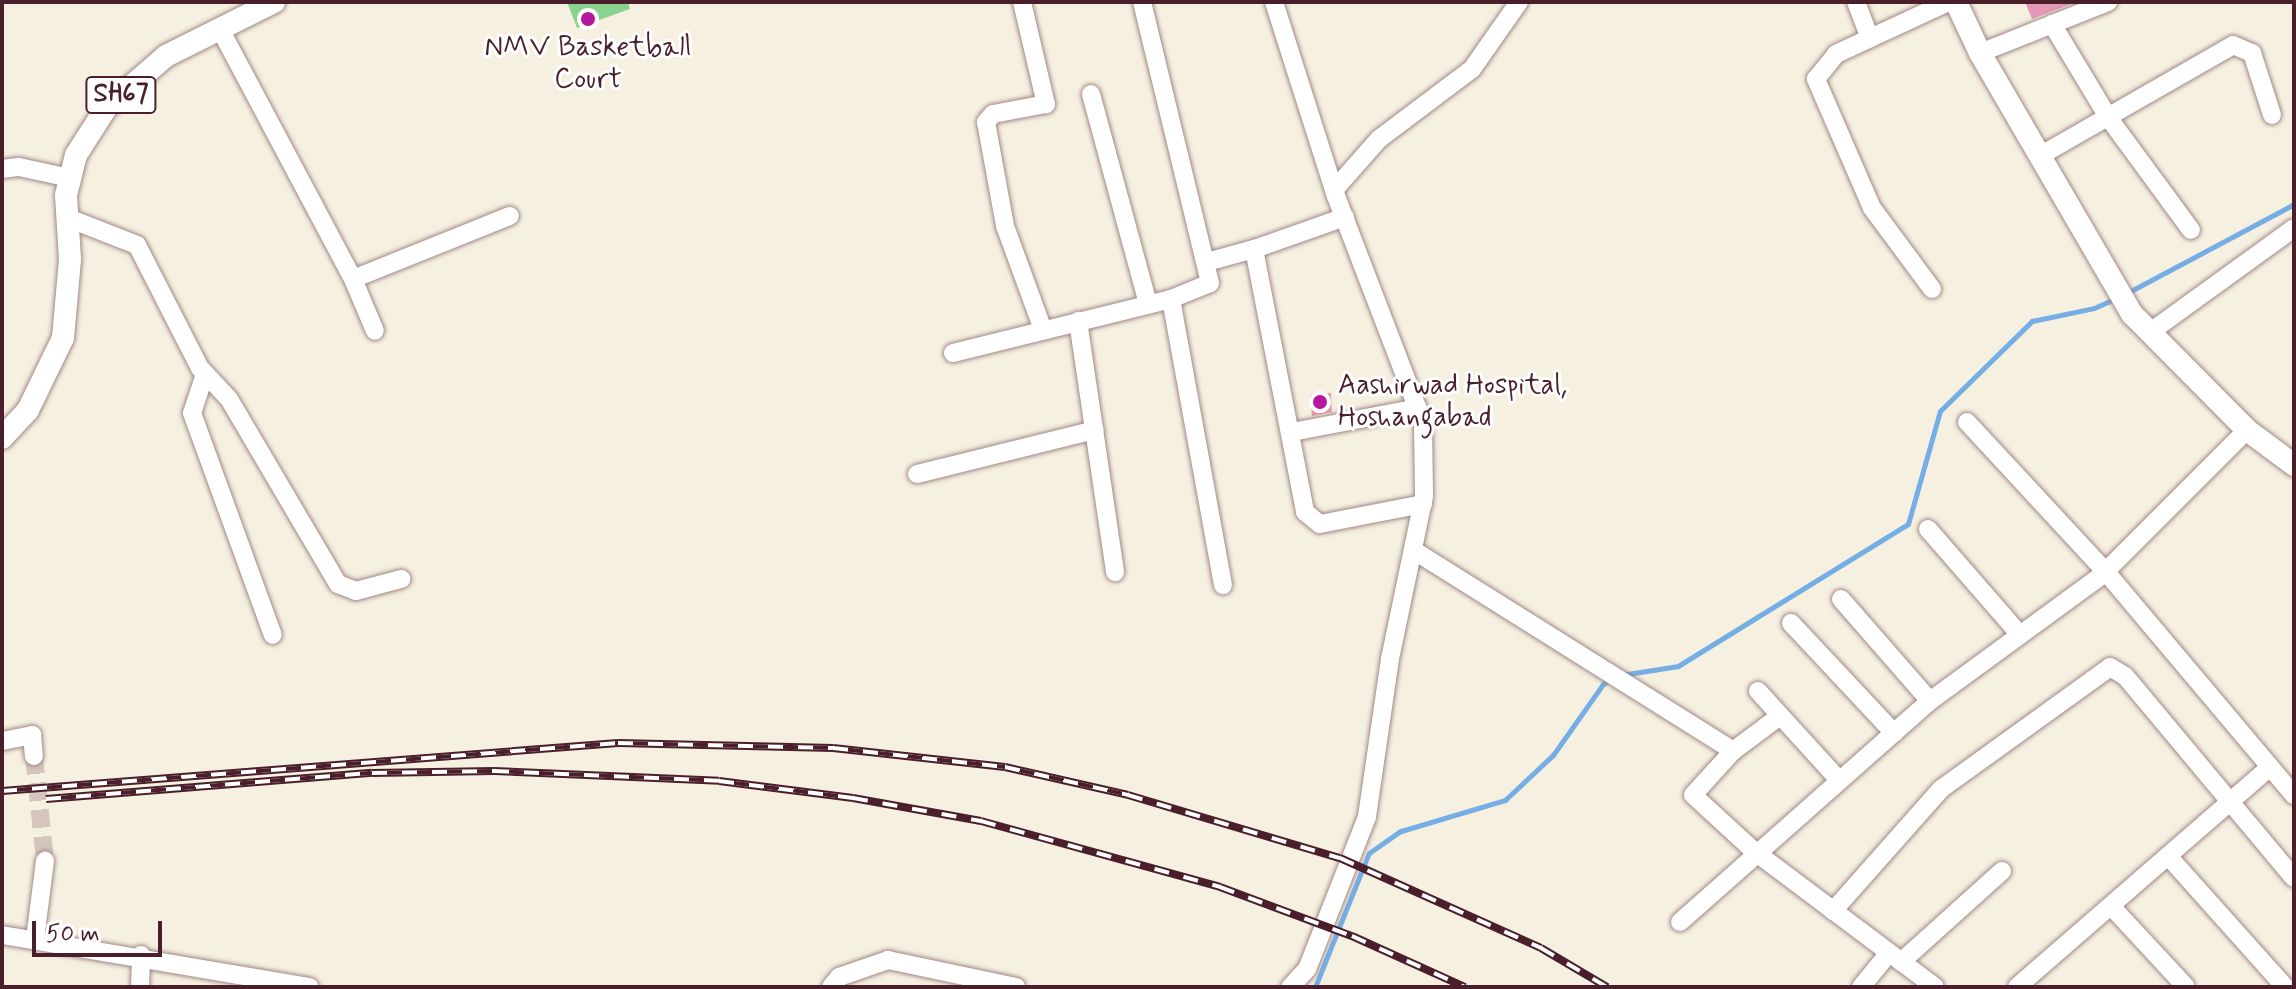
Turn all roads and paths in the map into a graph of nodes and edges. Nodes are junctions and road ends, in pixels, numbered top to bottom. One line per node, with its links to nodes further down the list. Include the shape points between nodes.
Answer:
1 (274, 2): 10 (main road, SH67)
2 (1022, 2): 33 (street, via 1046,104 993,114 986,122 1005,226)
3 (1142, 2): 27 (street)
4 (1274, 2): 20 (street)
5 (1519, 2): 20 (street, via 1472,69 1379,139)
6 (1856, 2): 12 (street)
7 (1948, 2): 12 (street)
8 (1956, 2): 13 (main road)
9 (2108, 2): 11 (street)
10 (232, 17): 19 (main road, SH67, via 166,56 106,108 76,155); 28 (street)
11 (2052, 24): 13 (street); 16 (street)
12 (1870, 38): 29 (street, via 1827,60 1817,89 1872,208)
13 (1980, 53): 17 (main road)
14 (1091, 94): 31 (street)
15 (2272, 115): 16 (street, via 2252,53 2240,45)
16 (2108, 117): 17 (street); 25 (street)
17 (2043, 154): 35 (main road, via 2106,274)
18 (2, 169): 19 (street, via 19,167)
19 (70, 178): 23 (main road, SH67)
20 (1334, 190): 22 (street)
21 (510, 216): 28 (street)
22 (1345, 217): 26 (street); 38 (street)
23 (68, 218): 37 (street, via 137,245); 43 (main road, SH67, via 63,338 28,410)
24 (2294, 228): 35 (street)
25 (2191, 230)
26 (1254, 249): 27 (street); 42 (street)
27 (1207, 262): 30 (street, via 1206,287)
28 (353, 279): 34 (street)
29 (1932, 289)
30 (1171, 299): 31 (street); 52 (street)
31 (1148, 304): 32 (street)
32 (1078, 321): 33 (street); 40 (street)
33 (1043, 330): 36 (street)
34 (375, 331)
35 (2149, 333): 41 (main road)
36 (953, 353)
37 (205, 374): 51 (street, via 229,399 338,584 356,591); 55 (street, via 192,413)
38 (1418, 408): 42 (street); 46 (street, via 1423,423)
39 (1967, 422): 50 (street)
40 (1095, 430): 45 (street); 49 (street)
41 (2247, 430): 44 (main road); 50 (street)
42 (1292, 432): 46 (street, via 1310,521 1320,524)
43 (2, 438)
44 (2294, 465)
45 (917, 474)
46 (1423, 504): 48 (street)
47 (1928, 529): 56 (street)
48 (1413, 550): 62 (street); 84 (street, via 1390,659 1367,817 1307,969)
49 (1115, 572)
50 (2106, 572): 56 (street); 64 (street)
51 (401, 579)
52 (1223, 585)
53 (1841, 599): 58 (street)
54 (1791, 623): 60 (street)
55 (273, 635)
56 (2020, 635): 58 (street)
57 (1758, 691): 59 (street)
58 (1930, 701): 60 (street)
59 (1780, 716): 62 (street); 65 (street)
60 (1894, 733): 65 (street)
61 (2, 741): 63 (street, via 32,735)
62 (1733, 751): 68 (street, via 1693,795)
63 (34, 756)
64 (2270, 767): 66 (street); 67 (street)
65 (1839, 780): 68 (street)
66 (2294, 795)
67 (2229, 803): 69 (street); 72 (street); 74 (street, via 2125,676 2110,667 1941,789)
68 (1754, 851): 74 (street); 75 (street)
69 (2168, 856): 73 (street); 89 (street)
70 (45, 861): 77 (street)
71 (2002, 871): 79 (street)
72 (2294, 878)
73 (2111, 906): 87 (street); 88 (street)
74 (1833, 911): 79 (street)
75 (1680, 922)
76 (2, 935): 77 (street)
77 (35, 939): 78 (street)
78 (141, 955): 80 (street); 81 (street)
79 (1895, 957): 85 (street); 86 (street)
80 (140, 987)
81 (310, 987)
82 (831, 987): 83 (street, via 839,977 888,960)
83 (1016, 987)
84 (1290, 987)
85 (1861, 987)
86 (1935, 987)
87 (2017, 987)
88 (2186, 987)
89 (2285, 987)

